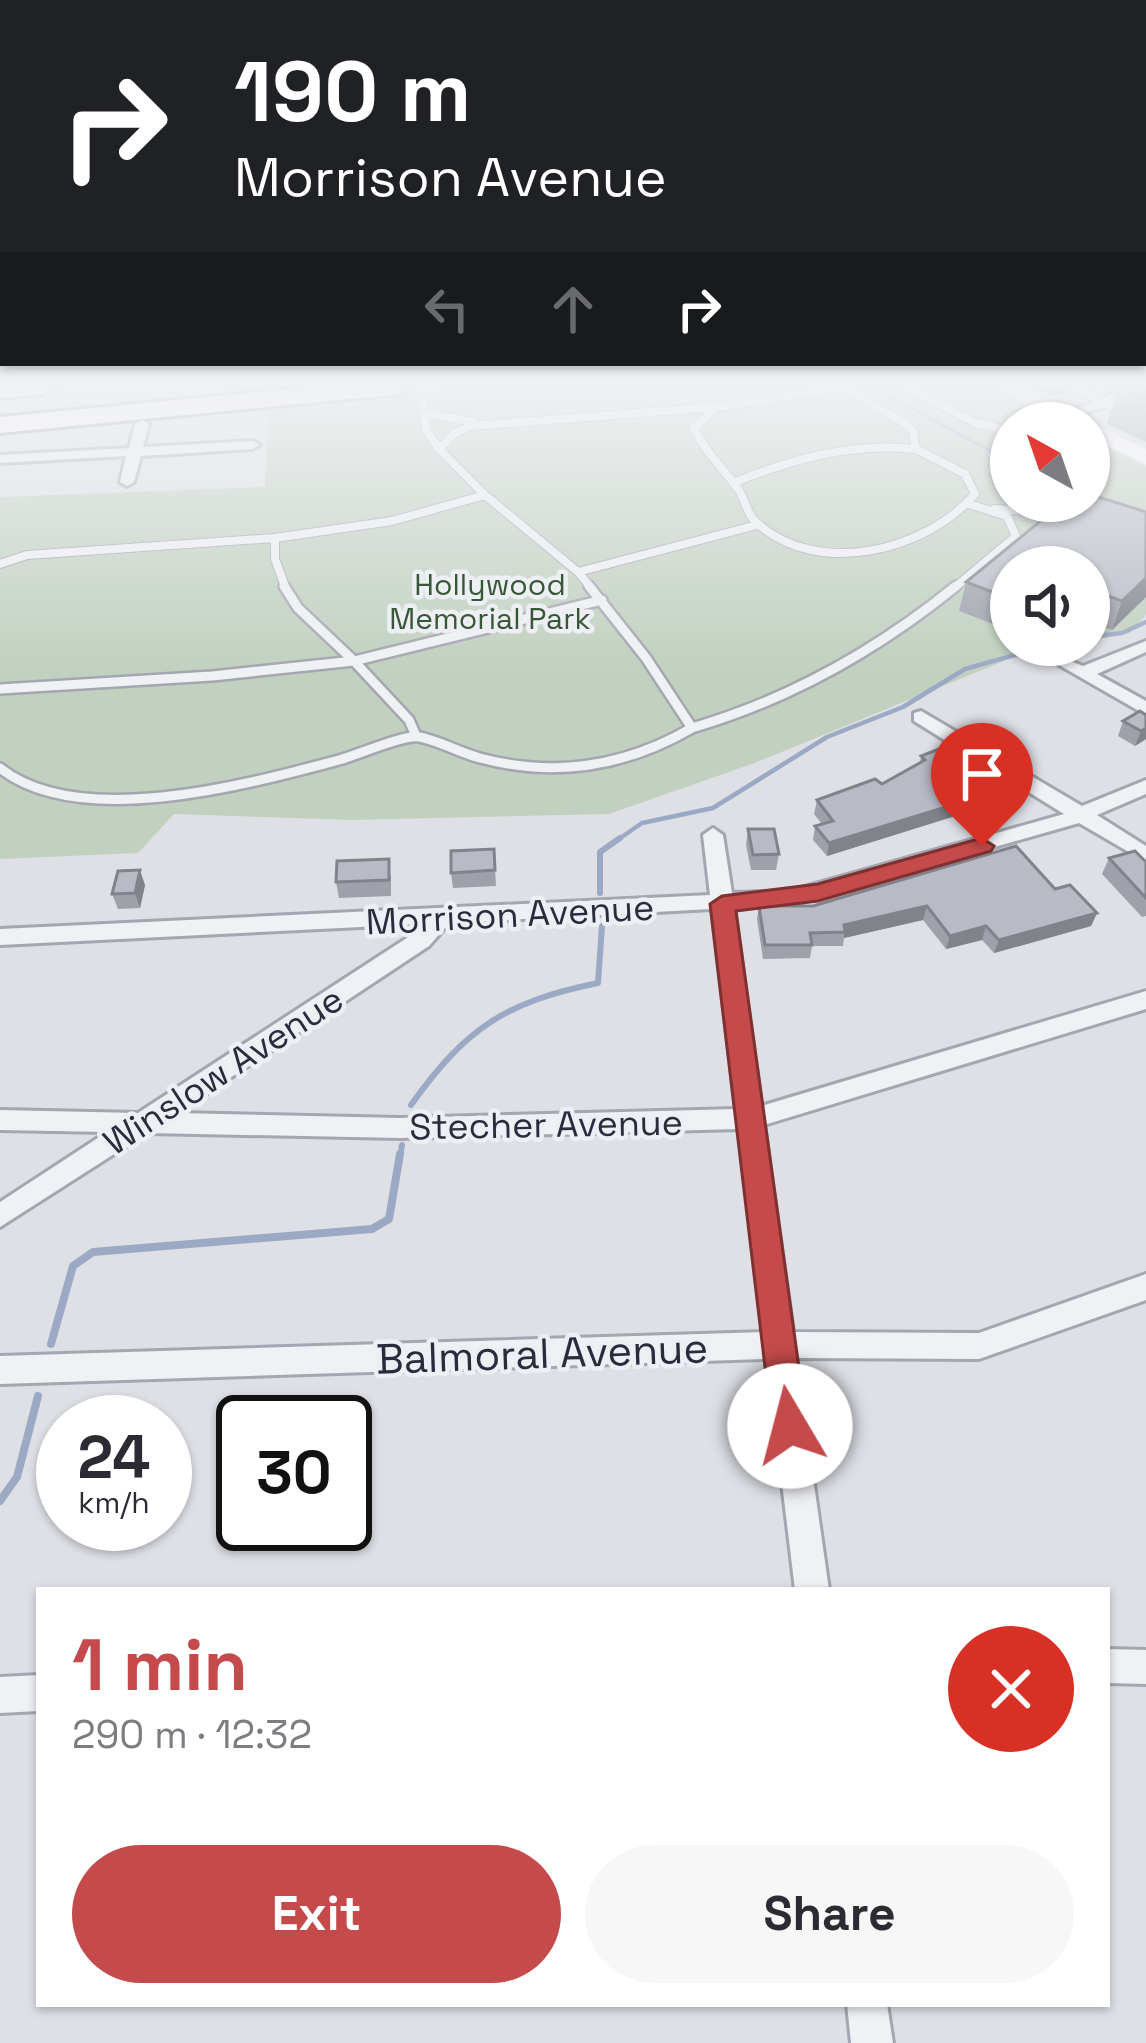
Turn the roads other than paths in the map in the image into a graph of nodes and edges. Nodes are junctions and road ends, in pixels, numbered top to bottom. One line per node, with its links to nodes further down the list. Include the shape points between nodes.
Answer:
1 (471, 481): 4 (lane)
2 (969, 481): 5 (lane, via 975,494)
3 (733, 482): 8 (lane)
4 (485, 495): 9 (lane, via 392,521); 11 (lane)
5 (969, 504): 6 (lane); 8 (lane, via 926,534 887,547 822,548)
6 (990, 508)
7 (1010, 522): 18 (lane, via 1016,536 889,638 809,687)
8 (757, 525): 11 (lane)
9 (275, 538): 10 (lane, via 27,555); 14 (lane, via 281,586 295,610)
10 (0, 564)
11 (578, 572): 12 (lane)
12 (602, 600): 14 (lane); 18 (lane)
13 (1146, 646): 16 (street, via 1075,669)
14 (354, 662): 15 (lane); 19 (lane)
15 (0, 689)
16 (1146, 709)
17 (921, 717): 22 (street)
18 (692, 728): 19 (lane, via 628,758 547,770 476,760)
19 (416, 736): 20 (lane, via 251,777 83,800 38,792)
20 (0, 768)
21 (1146, 786): 22 (street, Morrison Avenue)
22 (1080, 815): 24 (street); 25 (street, Morrison Avenue, via 818,893)
23 (713, 835): 25 (street)
24 (1146, 855)
25 (722, 904): 26 (street, Morrison Avenue); 29 (street)
26 (441, 917): 27 (street, Morrison Avenue); 31 (street, Winslow Avenue, via 421,940)
27 (0, 937)
28 (1146, 1000): 29 (street, Stecher Avenue)
29 (751, 1119): 31 (street, Stecher Avenue); 34 (street)
30 (0, 1120): 31 (street, Stecher Avenue)
31 (141, 1125): 32 (street, Winslow Avenue)
32 (0, 1216)
33 (1146, 1287): 34 (street, Balmoral Avenue, via 980,1346)
34 (779, 1345): 35 (street, Balmoral Avenue); 36 (street)
35 (0, 1370)
36 (812, 1587)
37 (1110, 1666): 38 (street)
38 (1146, 1667)
39 (36, 1694): 40 (street)
40 (0, 1695)
41 (867, 2007): 42 (street)
42 (872, 2043)

